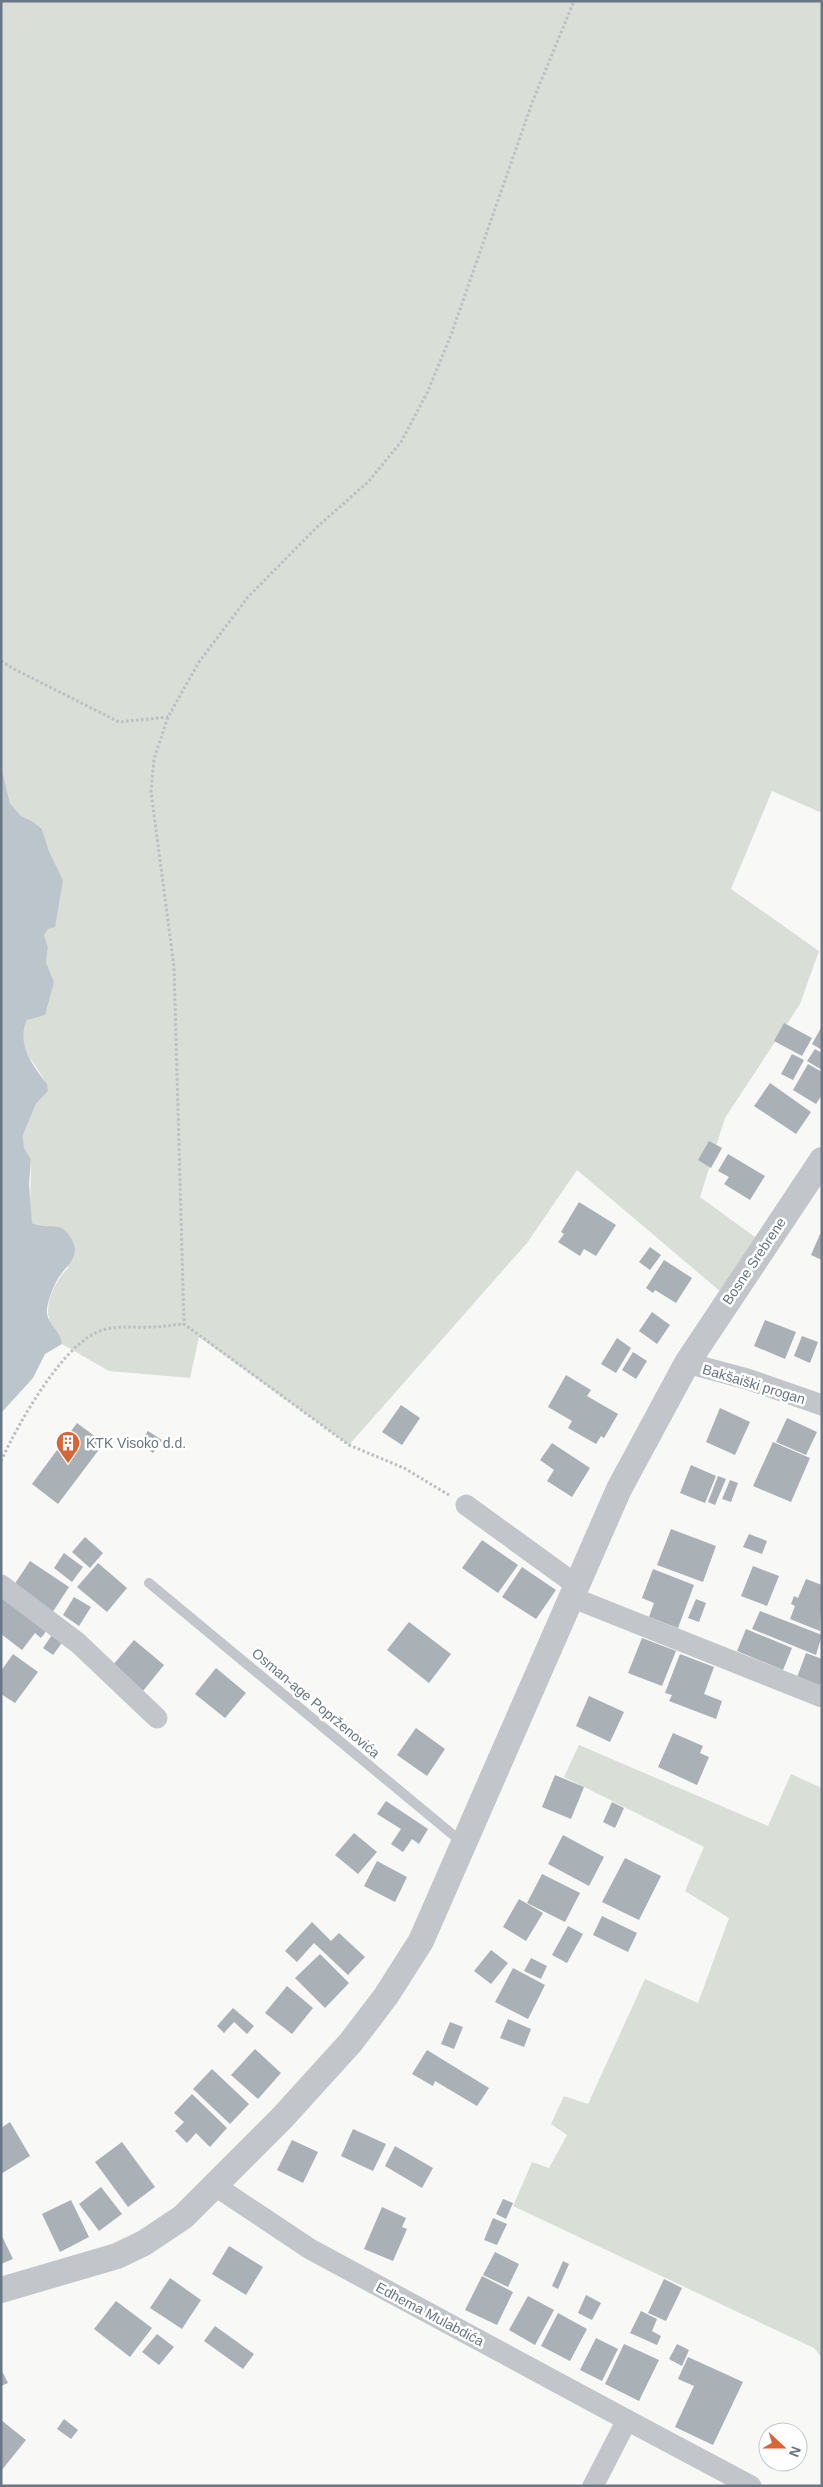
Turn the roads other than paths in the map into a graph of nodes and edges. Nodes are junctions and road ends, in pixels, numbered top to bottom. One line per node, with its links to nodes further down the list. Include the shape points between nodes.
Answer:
1 (822, 1160): 2 (street, Bosne Srebrene)
2 (687, 1363): 3 (street, Bakšaiški progan, via 747,1379); 7 (street, Bosne Srebrene, via 618,1489)
3 (822, 1405)
4 (466, 1505): 7 (street)
5 (149, 1583): 10 (lane, Osman-age Poprženovića)
6 (1, 1585): 9 (street, via 78,1643)
7 (573, 1591): 8 (street); 10 (street, Bosne Srebrene)
8 (822, 1697)
9 (156, 1718)
10 (465, 1844): 11 (street, Bosne Srebrene, via 421,1942 386,1996 351,2042 282,2118)
11 (214, 2185): 12 (street, Bosne Srebrene, via 183,2217 144,2243 117,2256); 13 (street, Edhema Mulabdića, via 310,2249)
12 (1, 2290)
13 (627, 2420): 14 (street); 15 (street, Edhema Mulabdića)
14 (592, 2486)
15 (751, 2486)

